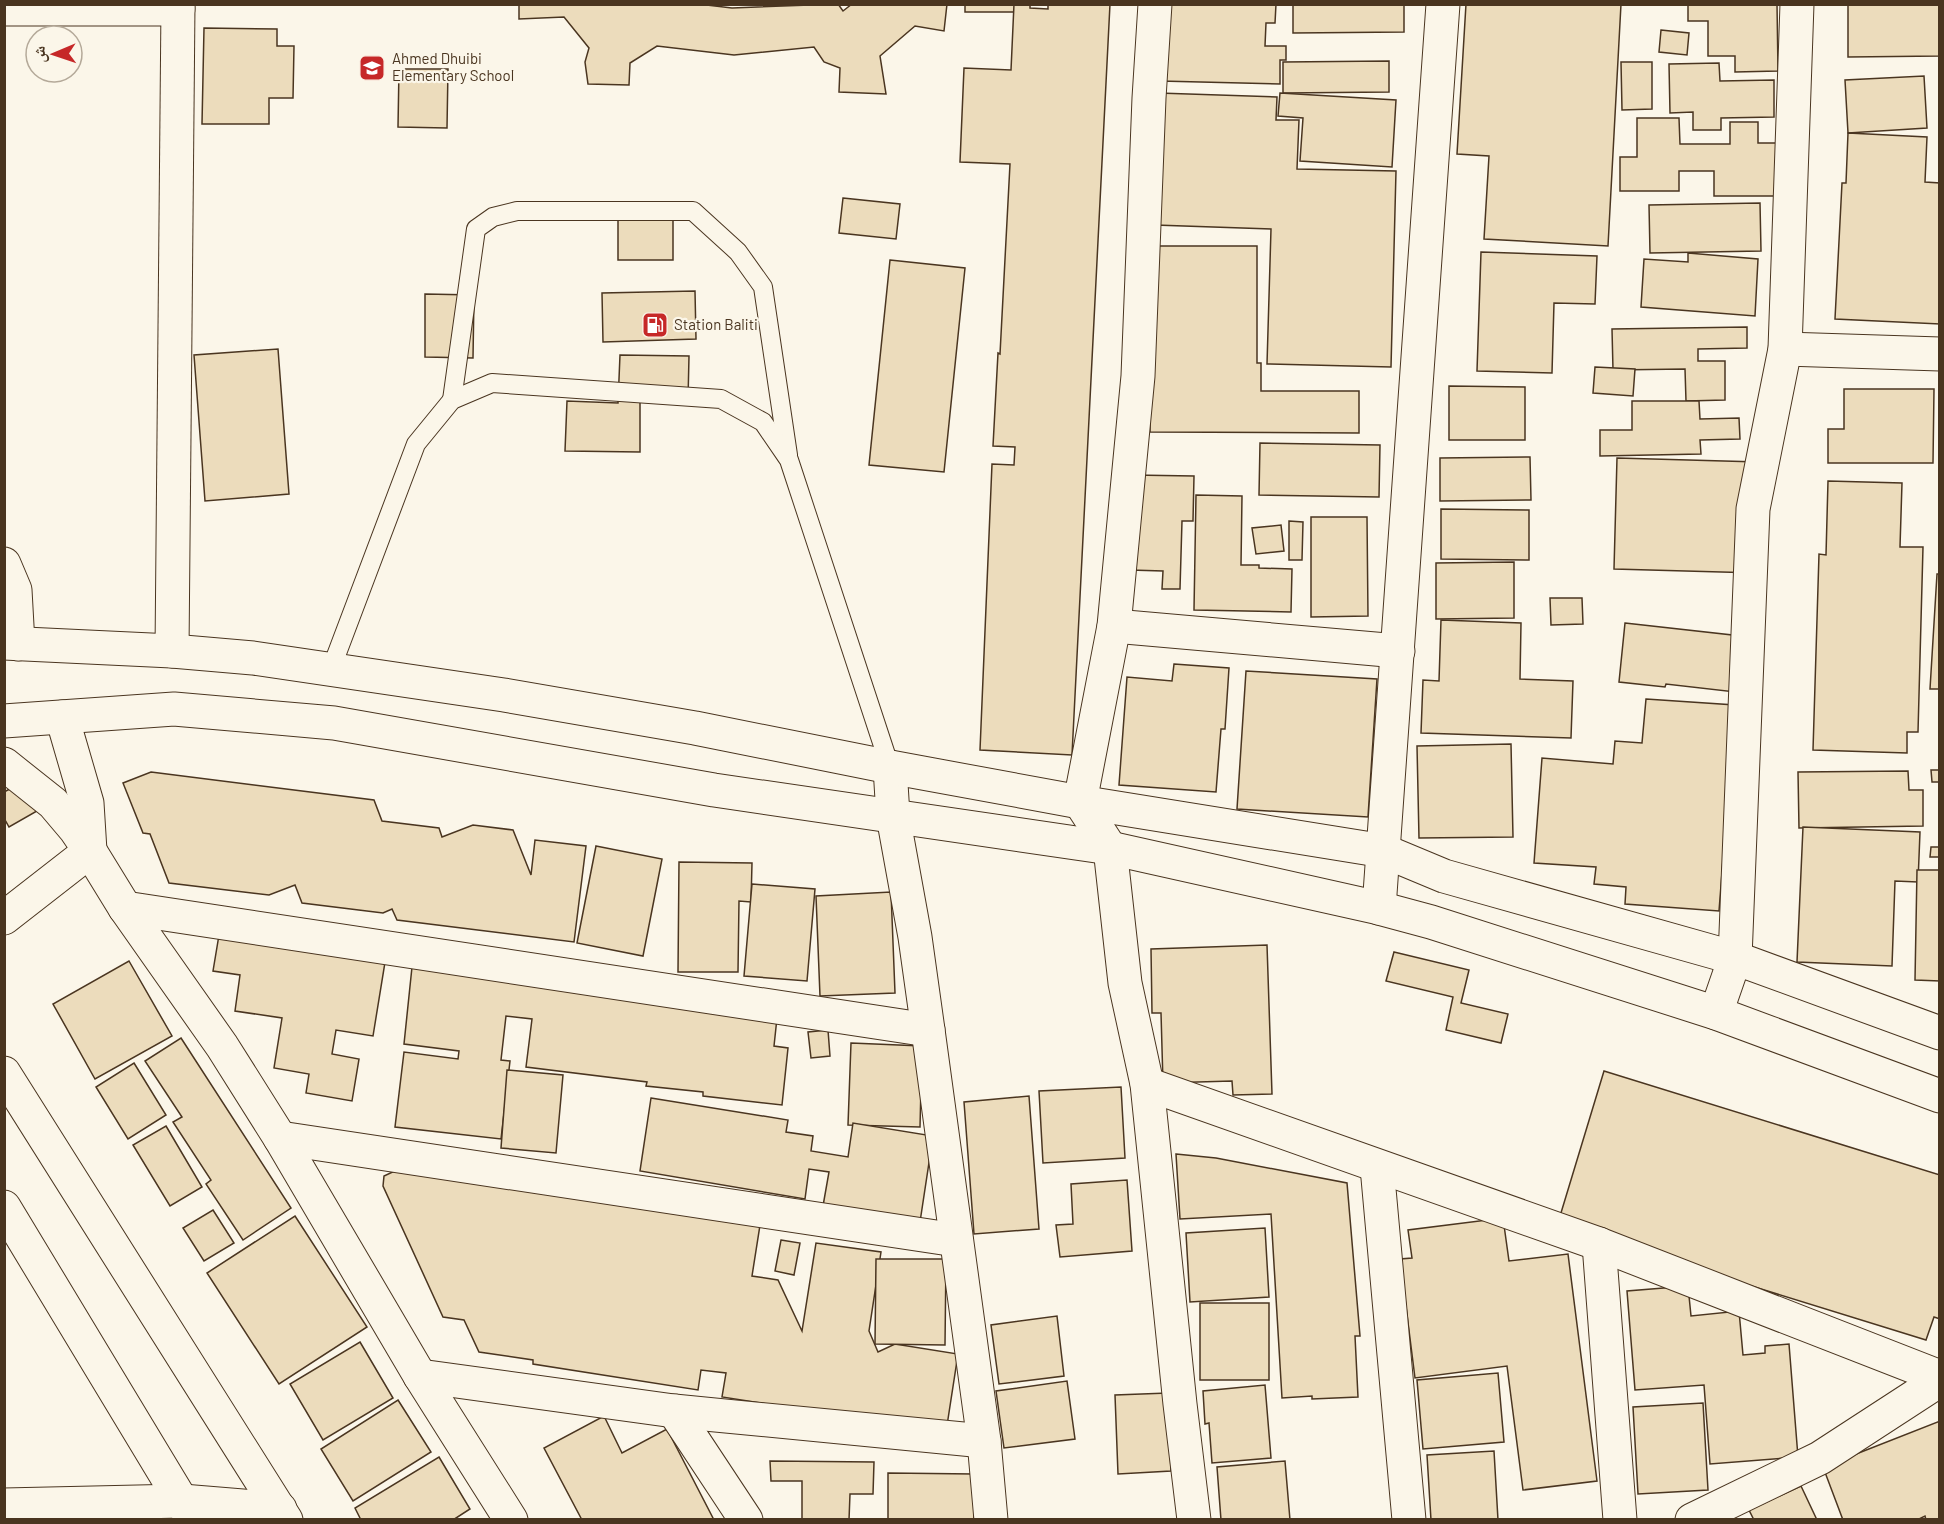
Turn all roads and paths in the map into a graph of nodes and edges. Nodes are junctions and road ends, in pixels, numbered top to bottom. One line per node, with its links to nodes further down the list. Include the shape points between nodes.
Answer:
1 (1155, 4): 11 (street, via 1138,376)
2 (1443, 4): 14 (street)
3 (1797, 4): 6 (street)
4 (178, 7): 5 (street); 13 (street)
5 (4, 9)
6 (1785, 349): 7 (street); 28 (street, via 1753,509)
7 (1940, 354)
8 (452, 400): 9 (lane, via 492,382 721,399 763,422); 9 (lane, via 476,229 493,217 517,211 693,211 738,252 763,287); 15 (lane, via 416,444)
9 (789, 460): 19 (lane)
10 (4, 564): 12 (street, via 15,590)
11 (1114, 626): 14 (street); 20 (street)
12 (11, 644): 13 (street)
13 (172, 651): 15 (street)
14 (1398, 651): 24 (street)
15 (331, 669): 19 (street, via 504,694)
16 (62, 717): 17 (street); 21 (street, via 174,709 334,723 714,790); 23 (street, via 87,803)
17 (4, 721)
18 (4, 765): 23 (street, via 53,803)
19 (890, 767): 20 (street); 21 (street)
20 (1080, 802): 22 (street); 24 (street)
21 (893, 816): 22 (street); 30 (street)
22 (1110, 848): 26 (street); 33 (street, via 1125,983)
23 (90, 851): 25 (street); 27 (street)
24 (1384, 851): 26 (street); 28 (street, via 1444,876)
25 (125, 908): 30 (street); 35 (street, via 222,1046)
26 (1379, 908): 29 (street)
27 (4, 918)
28 (1735, 958): 29 (street); 31 (street)
29 (1716, 1013): 34 (street)
30 (928, 1030): 38 (street)
31 (1940, 1033)
32 (4, 1073): 46 (street)
33 (1147, 1084): 36 (street); 50 (street)
34 (1940, 1096)
35 (280, 1138): 38 (street); 40 (street)
36 (1377, 1167): 39 (street); 51 (street)
37 (4, 1207): 45 (street)
38 (956, 1240): 43 (street)
39 (1599, 1245): 41 (street); 52 (street)
40 (420, 1376): 42 (street); 47 (street)
41 (1940, 1378): 53 (street, via 1820,1458)
42 (674, 1411): 43 (street); 48 (street)
43 (984, 1441): 49 (street)
44 (4, 1505): 45 (street)
45 (187, 1510): 46 (street)
46 (283, 1514)
47 (511, 1520)
48 (746, 1520)
49 (991, 1520)
50 (1194, 1520)
51 (1409, 1520)
52 (1620, 1520)
53 (1692, 1520)

